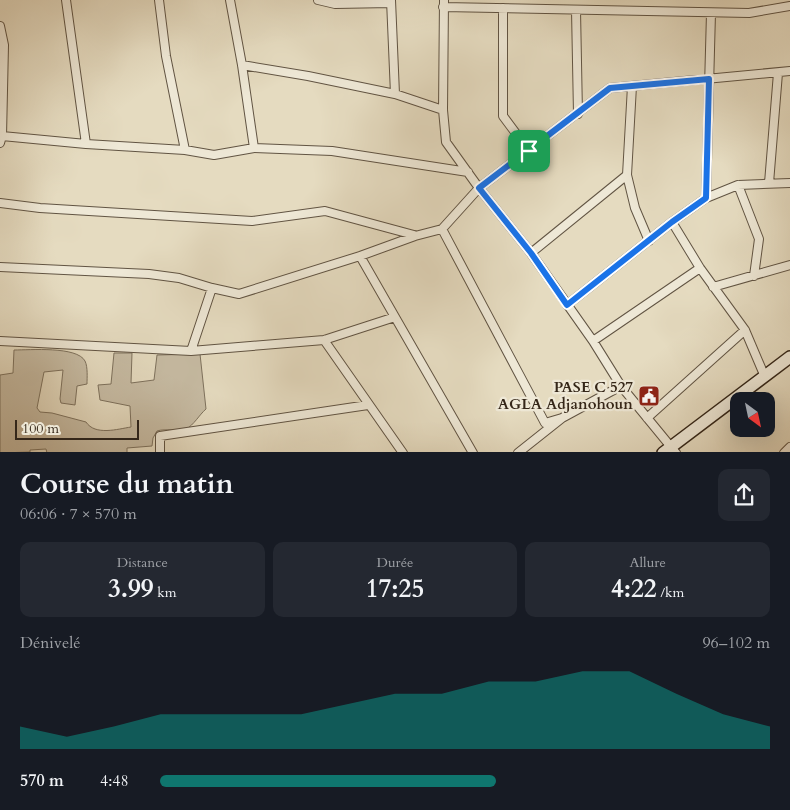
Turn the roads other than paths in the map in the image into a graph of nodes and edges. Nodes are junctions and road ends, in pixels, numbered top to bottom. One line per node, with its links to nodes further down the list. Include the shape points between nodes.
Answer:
1 (66, 0): 21 (street)
2 (159, 0): 23 (street, via 166,56)
3 (230, 0): 12 (street)
4 (318, 0): 5 (street, via 335,4)
5 (391, 2): 17 (street)
6 (444, 3): 8 (street); 18 (street)
7 (790, 6): 10 (street, via 749,13)
8 (503, 8): 9 (street); 24 (street, via 503,116)
9 (576, 10): 10 (street); 19 (street)
10 (711, 12): 15 (street)
11 (0, 26): 20 (street, via 4,45)
12 (242, 65): 17 (street); 22 (street)
13 (790, 71): 14 (street)
14 (778, 72): 15 (street); 27 (street)
15 (709, 79): 16 (street); 31 (street)
16 (632, 86): 19 (street, via 610,88); 26 (street)
17 (395, 94): 18 (street)
18 (443, 110): 25 (street, via 446,142)
19 (578, 114): 24 (street)
20 (1, 139): 21 (street)
21 (86, 144): 23 (street)
22 (254, 148): 23 (street, via 214,155); 25 (street, via 332,151)
23 (185, 150)
24 (529, 151): 30 (street)
25 (468, 172): 30 (street)
26 (627, 175): 36 (street, via 635,208); 37 (street)
27 (769, 183): 28 (street); 29 (street)
28 (790, 183)
29 (738, 185): 31 (street); 42 (street, via 758,239)
30 (479, 188): 34 (street); 37 (street)
31 (706, 198): 33 (street)
32 (0, 203): 35 (street, via 252,221 325,212)
33 (672, 222): 36 (street); 41 (street)
34 (442, 229): 35 (street); 56 (street, via 545,423)
35 (414, 236): 38 (street)
36 (649, 241): 45 (street)
37 (531, 253): 45 (street)
38 (360, 256): 44 (street, via 239,294); 46 (street)
39 (790, 265): 42 (street)
40 (0, 267): 44 (street, via 149,274 179,278)
41 (700, 268): 43 (street); 50 (street)
42 (754, 276): 43 (street)
43 (713, 287): 47 (street)
44 (212, 288): 51 (street)
45 (567, 305): 50 (street)
46 (395, 317): 48 (street); 62 (street)
47 (745, 330): 53 (street); 57 (street)
48 (324, 340): 51 (street); 55 (street)
49 (0, 341): 51 (street)
50 (593, 341): 54 (street)
51 (191, 351)
52 (790, 358): 53 (street)
53 (765, 377): 59 (street)
54 (621, 386): 56 (street); 57 (street)
55 (368, 406): 60 (street, via 160,436); 61 (street)
56 (562, 418): 63 (street)
57 (647, 418): 59 (street)
58 (790, 447): 64 (street)
59 (671, 451)
60 (160, 452)
61 (403, 452)
62 (473, 452)
63 (518, 452)
64 (784, 452)

